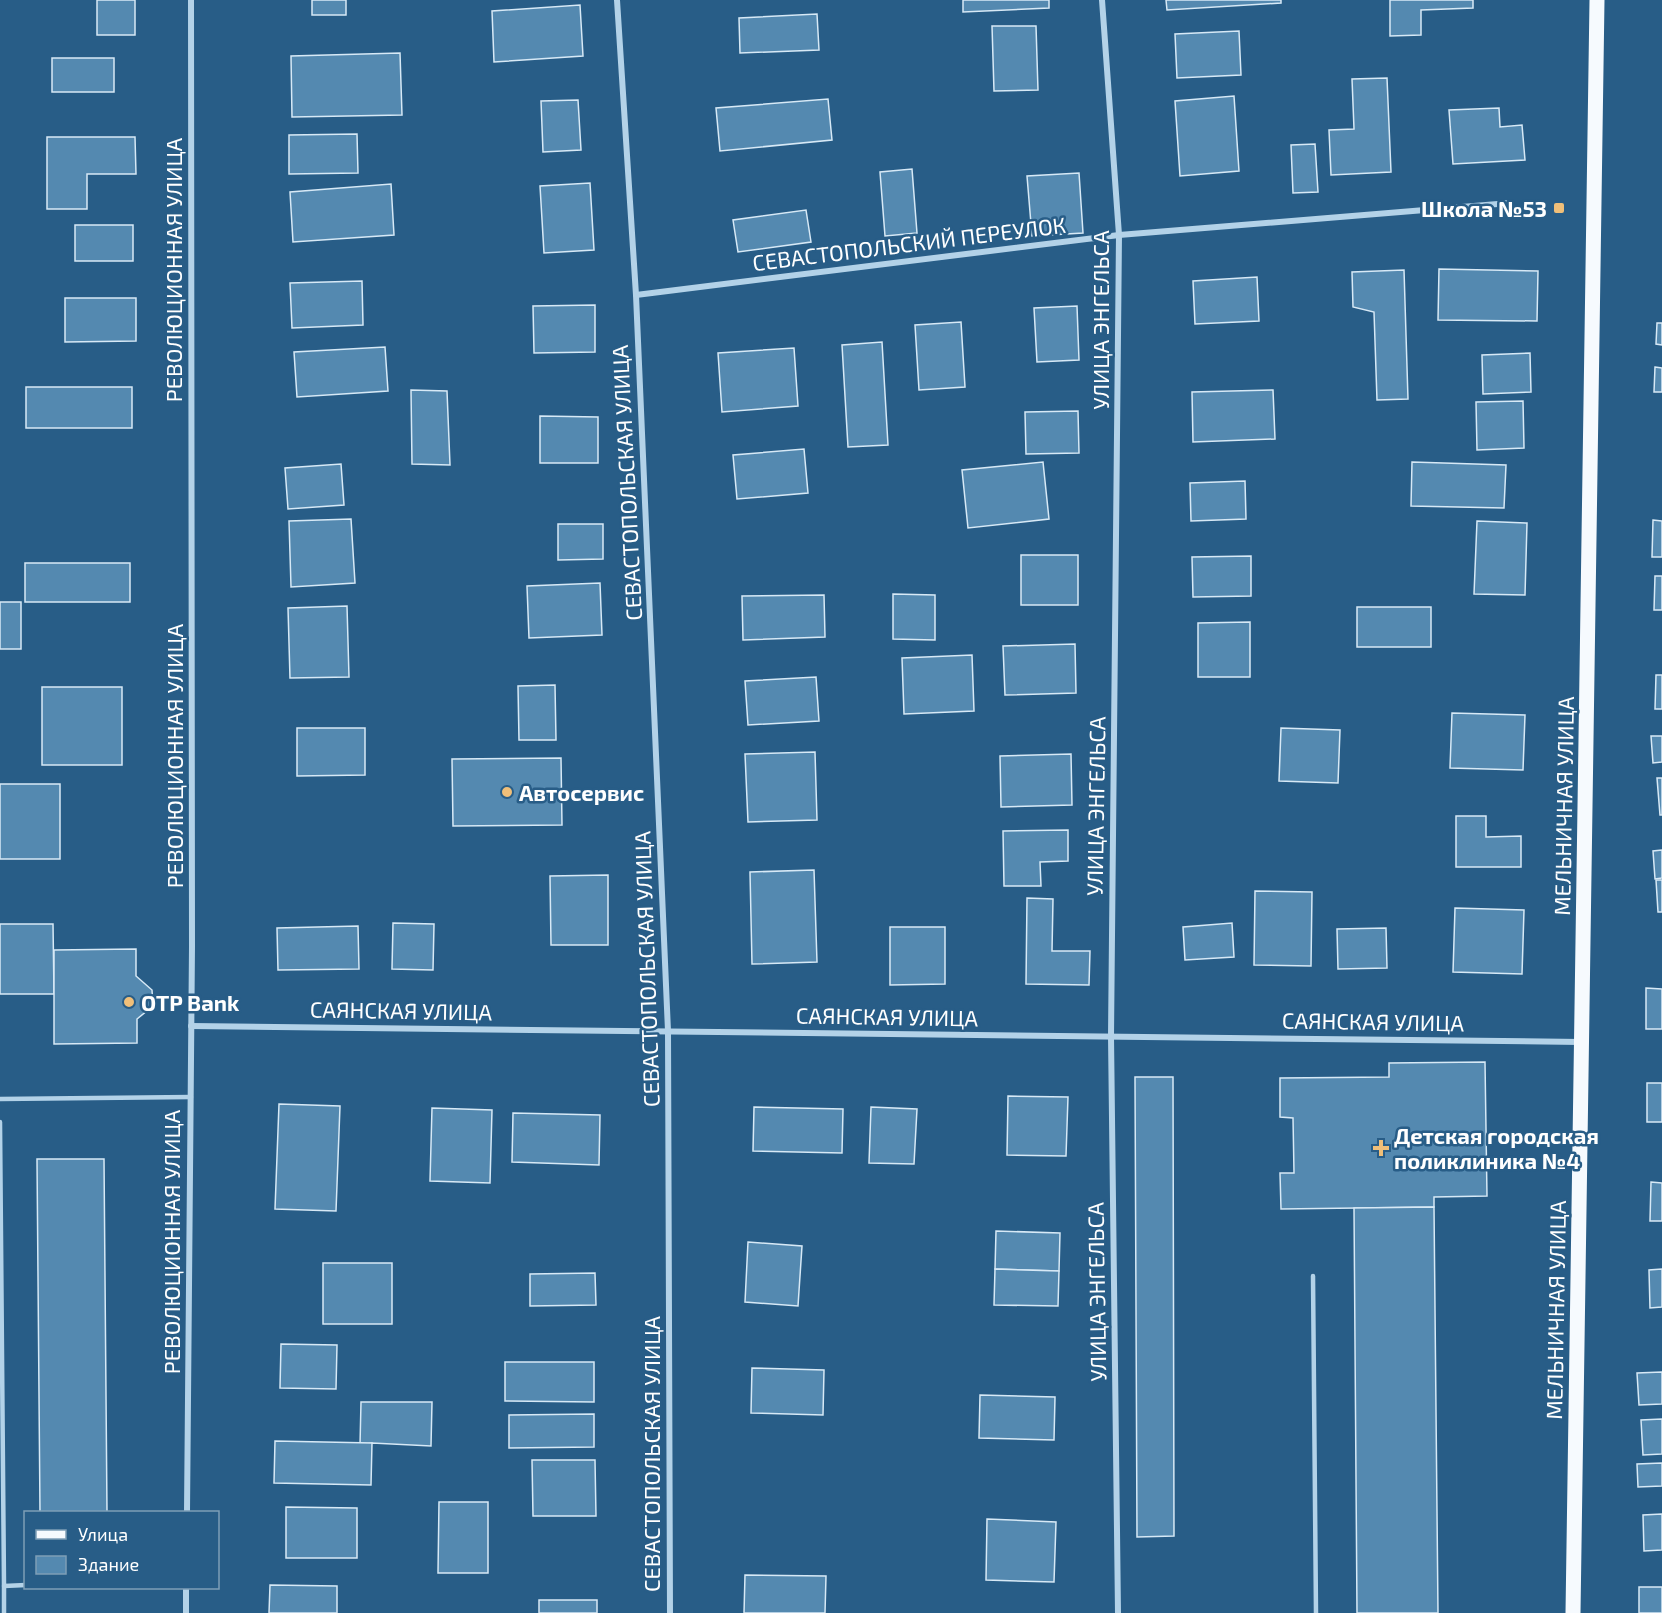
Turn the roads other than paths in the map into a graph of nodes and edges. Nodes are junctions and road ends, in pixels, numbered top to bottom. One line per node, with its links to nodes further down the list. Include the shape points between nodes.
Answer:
1 (191, 0): 8 (street, РЕВОЛЮЦИОННАЯ УЛИЦА)
2 (617, 0): 7 (street, СЕВАСТОПОЛЬСКАЯ УЛИЦА)
3 (1102, 0): 6 (street, УЛИЦА ЭНГЕЛЬСА)
4 (1597, 0): 11 (main road, МЕЛЬНИЧНАЯ УЛИЦА)
5 (1510, 203): 6 (street, СЕВАСТОПОЛЬСКИЙ ПЕРЕУЛОК)
6 (1119, 235): 7 (street, СЕВАСТОПОЛЬСКИЙ ПЕРЕУЛОК); 10 (street, УЛИЦА ЭНГЕЛЬСА)
7 (636, 295): 9 (street, СЕВАСТОПОЛЬСКАЯ УЛИЦА)
8 (191, 1026): 9 (street, САЯНСКАЯ УЛИЦА); 12 (street, РЕВОЛЮЦИОННАЯ УЛИЦА)
9 (668, 1031): 10 (street, САЯНСКАЯ УЛИЦА); 22 (street, СЕВАСТОПОЛЬСКАЯ УЛИЦА)
10 (1111, 1036): 11 (street, САЯНСКАЯ УЛИЦА); 23 (street, УЛИЦА ЭНГЕЛЬСА)
11 (1582, 1042): 25 (main road, МЕЛЬНИЧНАЯ УЛИЦА)
12 (191, 1097): 13 (lane); 16 (street, РЕВОЛЮЦИОННАЯ УЛИЦА)
13 (0, 1099)
14 (0, 1122): 17 (lane)
15 (1313, 1276): 24 (lane)
16 (187, 1511)
17 (4, 1586): 18 (lane); 20 (lane)
18 (24, 1586)
19 (186, 1589): 21 (street)
20 (4, 1613)
21 (186, 1613)
22 (670, 1613)
23 (1118, 1613)
24 (1316, 1613)
25 (1573, 1613)

